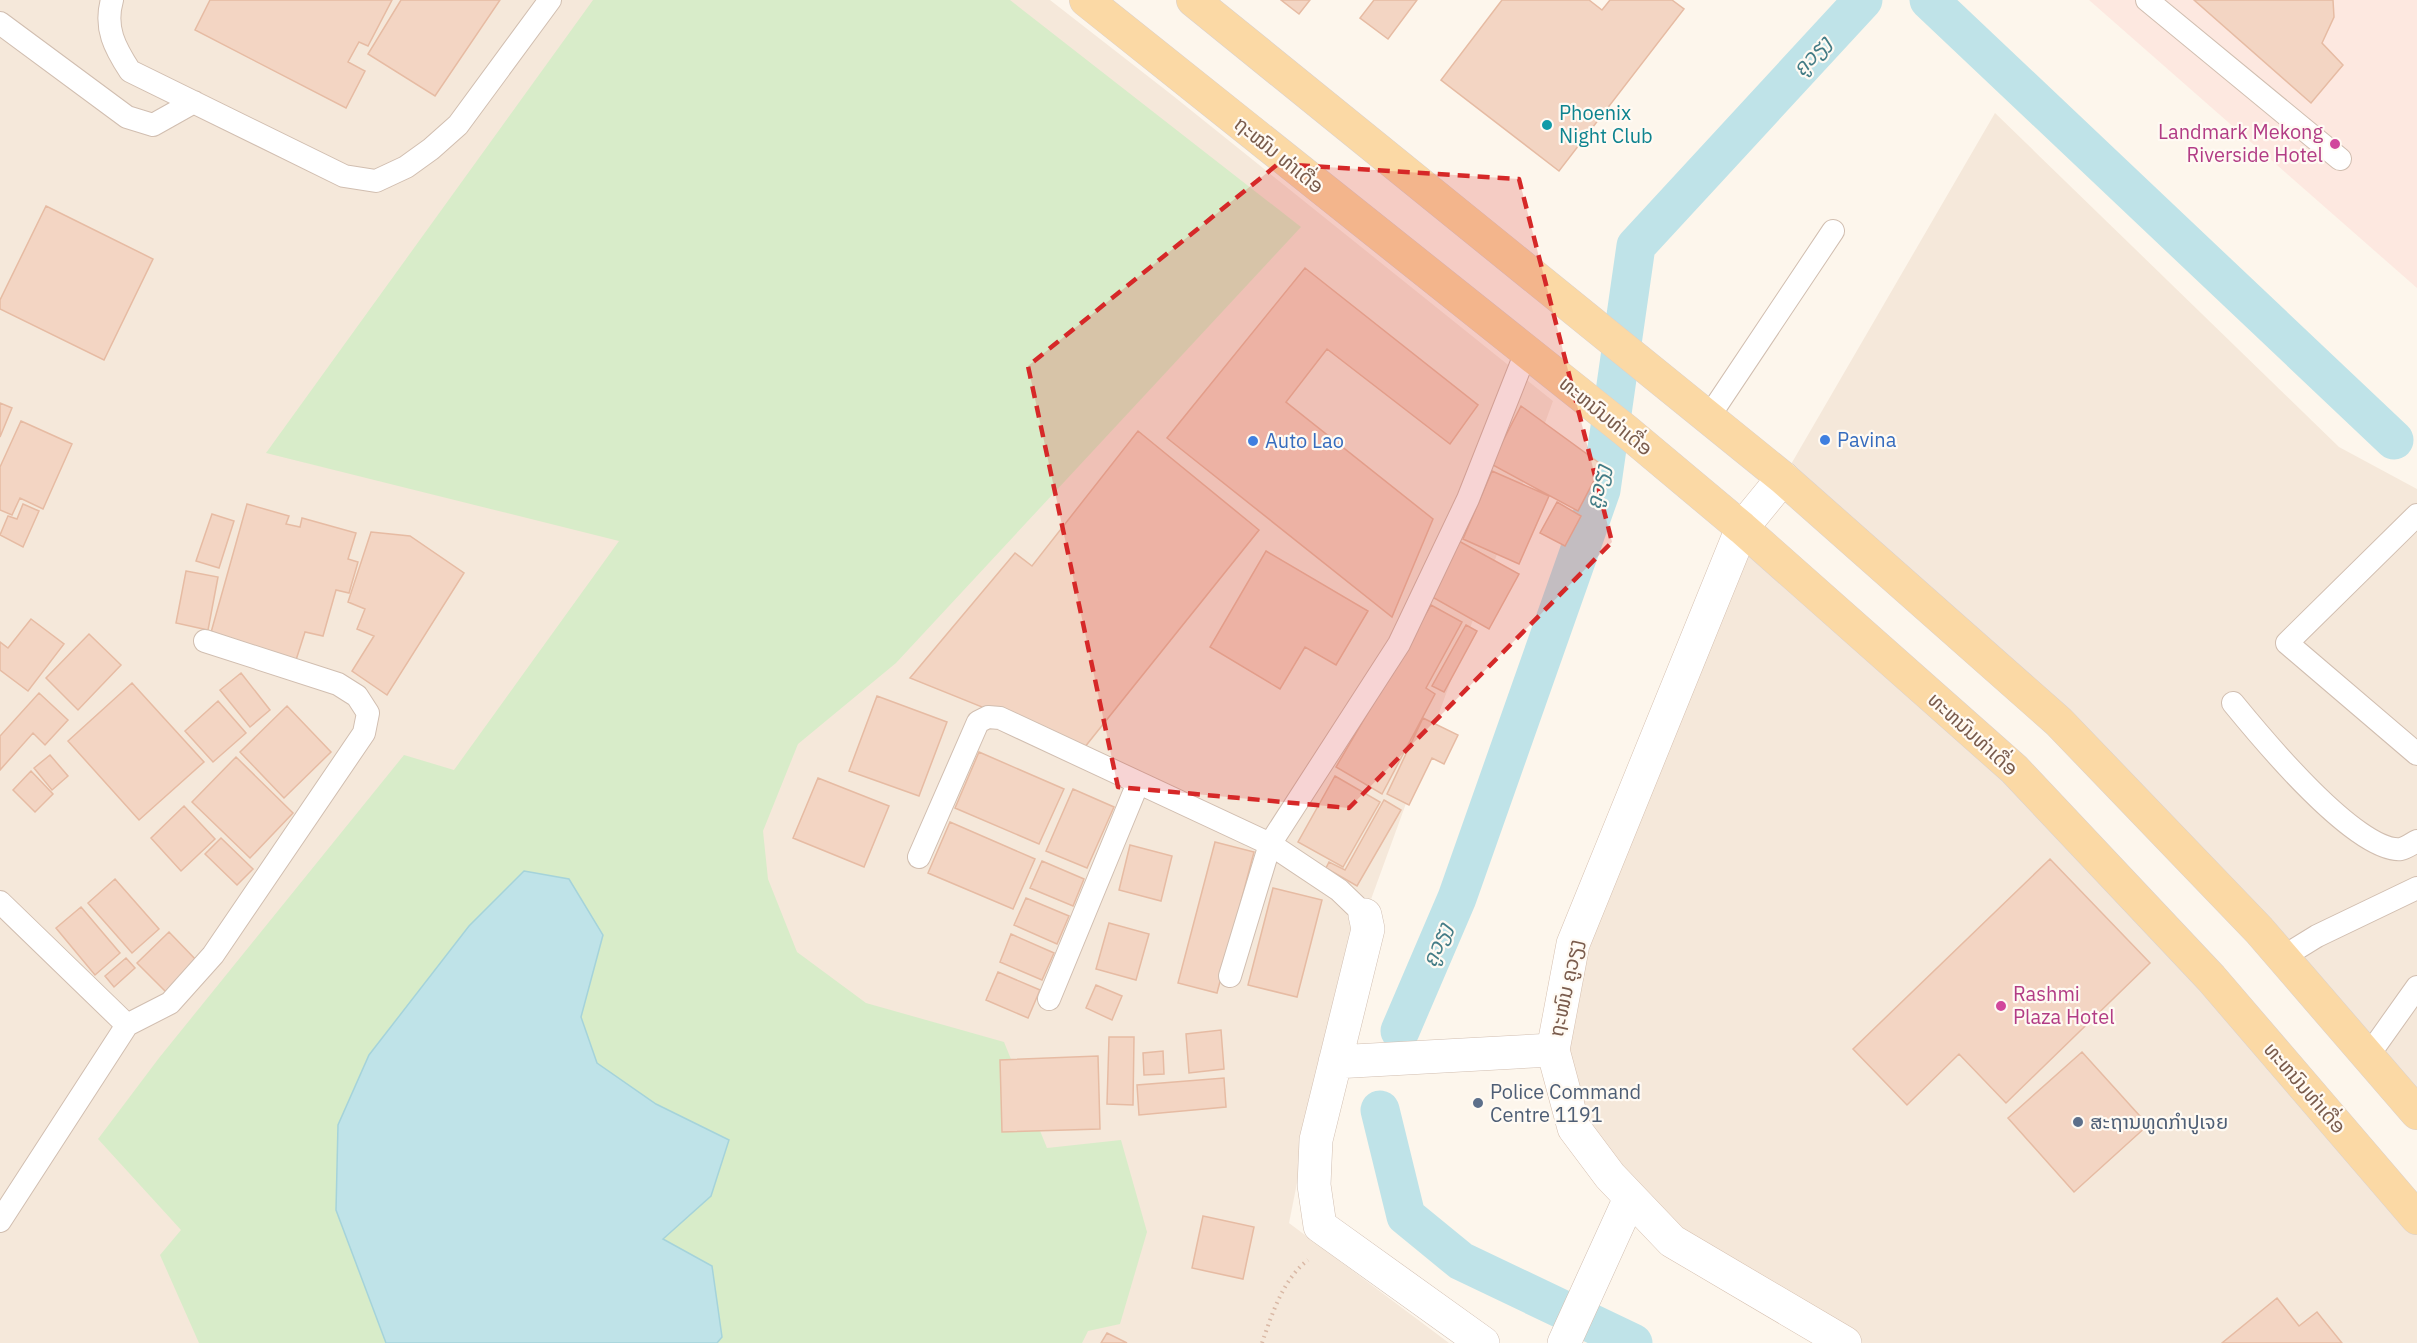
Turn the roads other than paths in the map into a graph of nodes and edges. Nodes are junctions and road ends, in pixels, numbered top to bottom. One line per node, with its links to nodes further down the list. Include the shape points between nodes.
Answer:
1 (112, 0): 7 (lane, via 108,13 113,46 130,71)
2 (550, 0): 7 (lane, via 458,124 406,167 376,181 344,176)
3 (1086, 0): 10 (main road, ຖະໝົນ ທ່າເດື່ອ)
4 (1193, 0): 12 (main road)
5 (2147, 0): 8 (lane)
6 (0, 23): 7 (lane, via 127,117 153,125)
7 (194, 102)
8 (2340, 159)
9 (1833, 231): 12 (lane)
10 (1472, 309): 11 (main road, ທະຫນົນທ່າເດື່ອ)
11 (1526, 352): 15 (main road, ທະຫນົນທ່າເດື່ອ); 21 (lane, via 1468,499 1399,644)
12 (1708, 418): 13 (main road)
13 (1783, 478): 15 (street, ຖະໜົນ ຄູວຽງ); 26 (main road, via 2059,722)
14 (2417, 515): 18 (lane, via 2287,644)
15 (1742, 528): 31 (street, ຖະໜົນ ຄູວຽງ, via 1573,944); 36 (main road, ທະຫນົນທ່າເດື່ອ, via 2014,769 2211,978)
16 (205, 641): 30 (lane, via 338,684 357,696 368,713 364,733 213,955 170,1003)
17 (2233, 703): 20 (lane, via 2316,797 2358,831 2385,846 2401,849)
18 (2417, 754)
19 (1138, 783): 21 (lane); 22 (lane, via 1000,718 988,717 978,722); 29 (lane)
20 (2417, 841)
21 (1270, 844): 25 (lane, via 1339,890); 27 (lane)
22 (919, 857)
23 (2417, 888): 26 (lane, via 2317,936)
24 (0, 902): 30 (lane)
25 (1365, 915): 33 (street, via 1368,928)
26 (2283, 957): 32 (main road)
27 (1230, 976)
28 (2417, 987): 32 (lane)
29 (1048, 999)
30 (127, 1025): 37 (lane)
31 (1553, 1050): 33 (street); 35 (street, ຖະໜົນ ຄູວຽງ, via 1574,1128)
32 (2368, 1056): 34 (main road)
33 (1335, 1062): 38 (street, via 1316,1140 1314,1185 1320,1226)
34 (2417, 1113)
35 (1630, 1198): 39 (street); 40 (street, ຖະໜົນ ຄູວຽງ, via 1672,1241)
36 (2417, 1218)
37 (0, 1221)
38 (1483, 1343)
39 (1564, 1343)
40 (1845, 1343)

